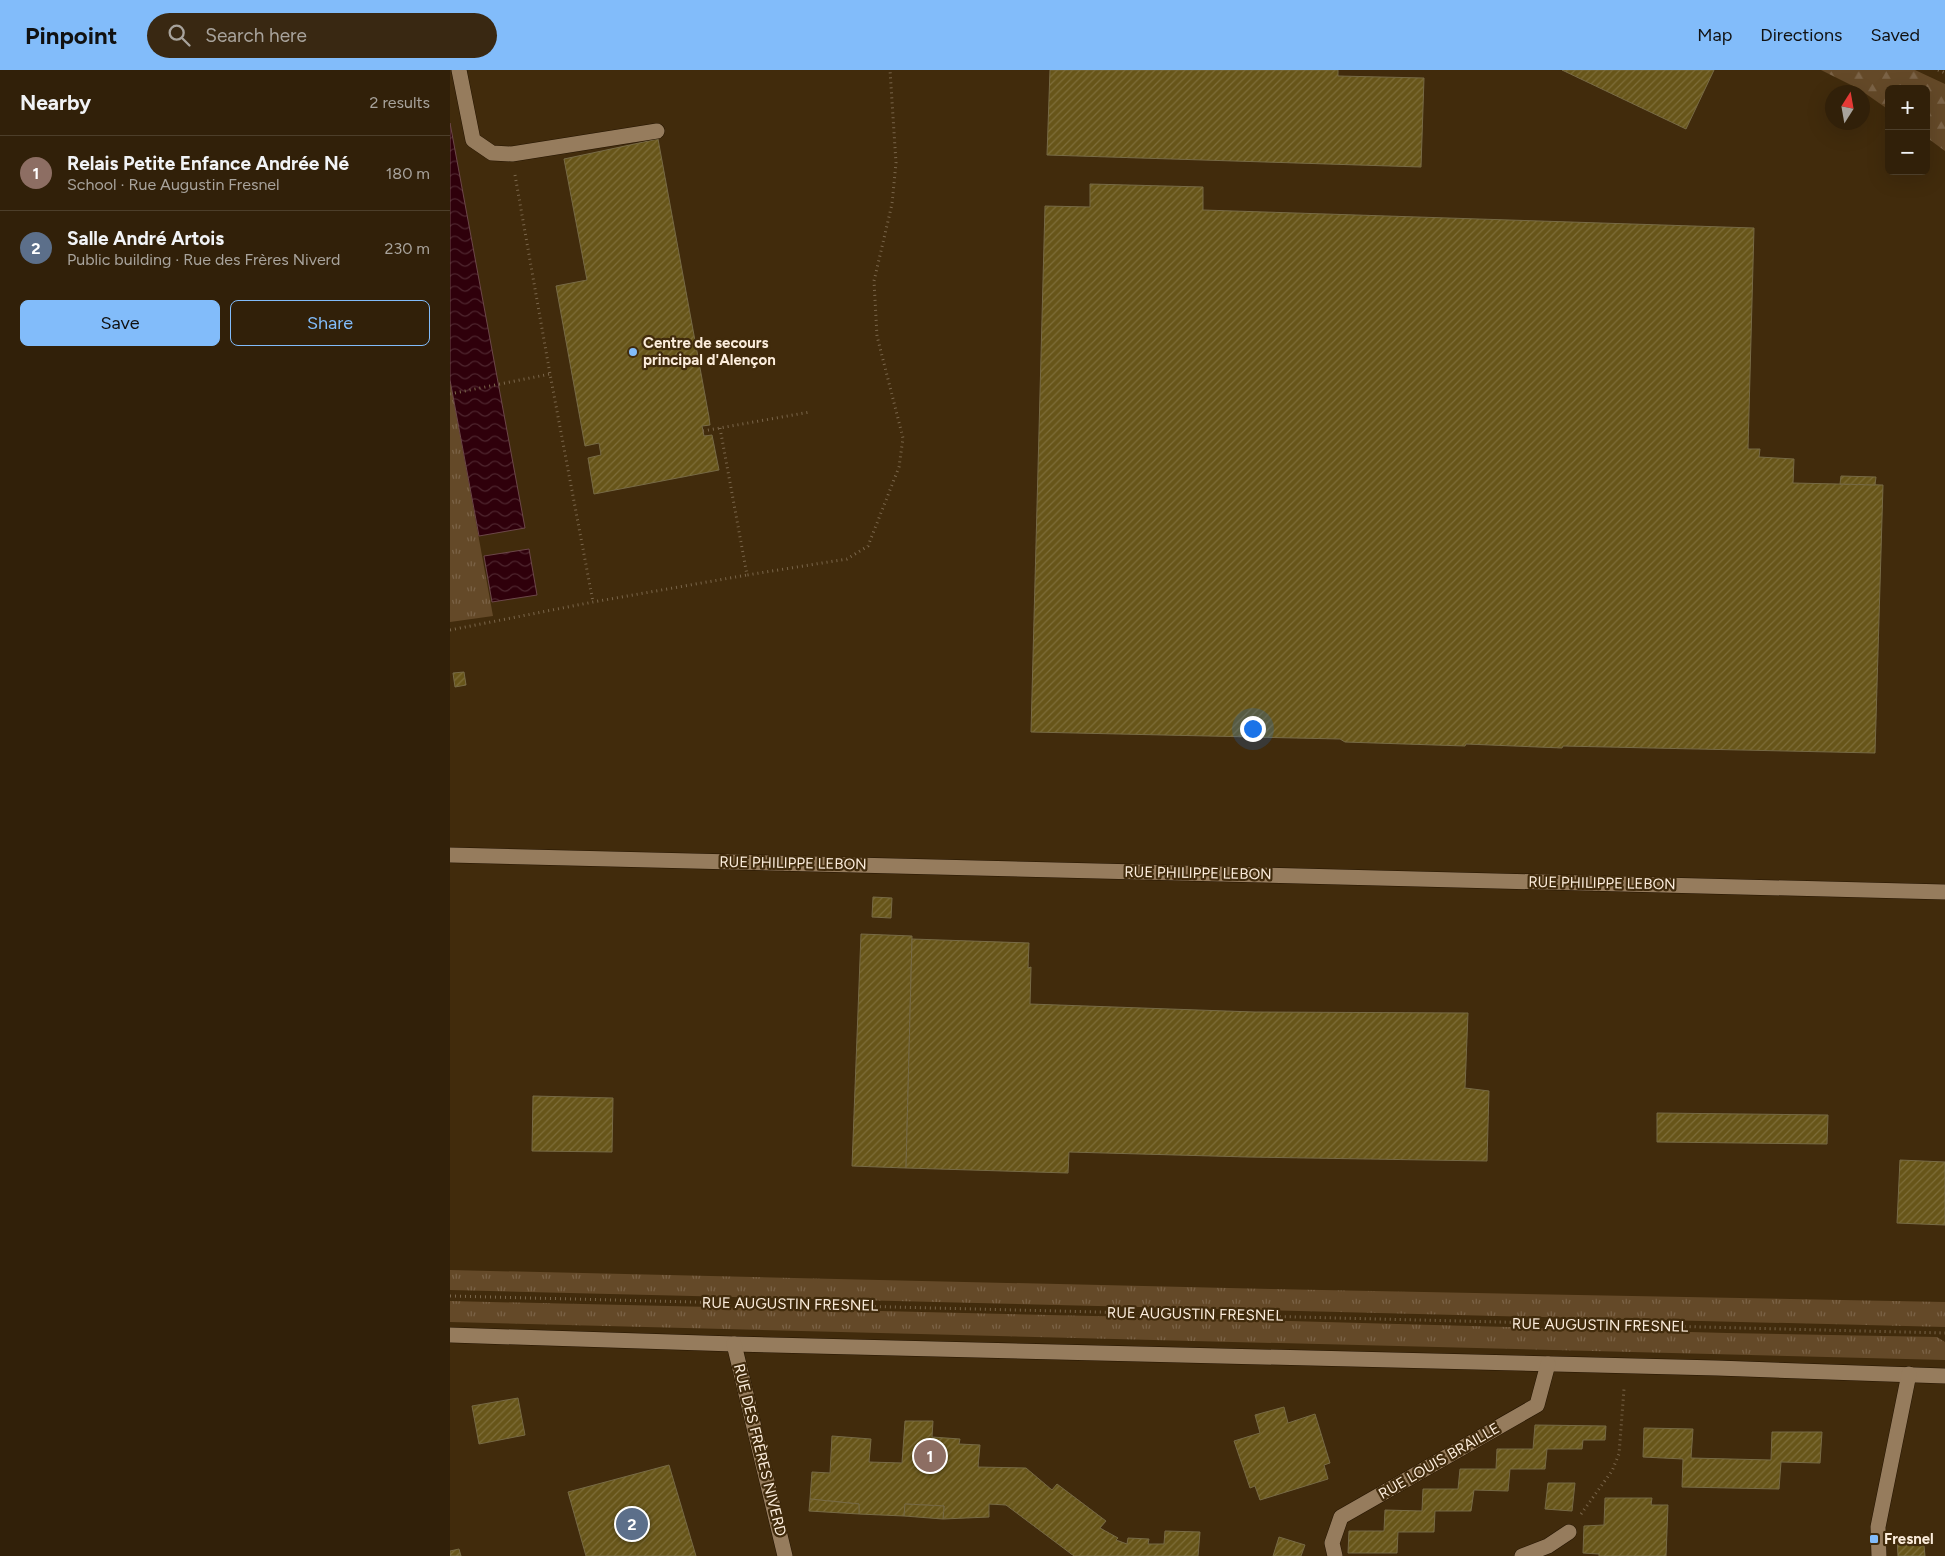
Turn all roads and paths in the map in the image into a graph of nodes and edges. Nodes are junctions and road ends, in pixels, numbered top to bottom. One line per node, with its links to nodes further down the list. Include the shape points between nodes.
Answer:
1 (459, 70): 6 (street, via 473,140 492,153)
2 (890, 70): 12 (path, via 896,163 892,204 874,281 877,336 904,438 899,467 868,546 847,559)
3 (1938, 70): 4 (path)
4 (1945, 73)
5 (656, 131): 6 (street)
6 (512, 154): 7 (path)
7 (550, 374): 8 (path); 13 (path)
8 (451, 393)
9 (810, 412): 10 (path)
10 (720, 428): 11 (path); 12 (path)
11 (703, 431)
12 (747, 575): 13 (path)
13 (593, 602): 14 (path)
14 (450, 630)
15 (450, 855): 16 (street, RUE PHILIPPE LEBON)
16 (1945, 892)
17 (450, 1296): 19 (path, RUE AUGUSTIN FRESNEL)
18 (450, 1335): 20 (street)
19 (1945, 1335)
20 (734, 1344): 21 (street); 26 (street, RUE DES FRÈRES NIVERD)
21 (1548, 1364): 22 (street); 27 (street, RUE LOUIS BRAILLE, via 1537,1405 1340,1517 1332,1543)
22 (1626, 1366): 23 (street); 25 (path, via 1619,1454 1612,1471)
23 (1909, 1374): 24 (street); 29 (street, via 1878,1527)
24 (1945, 1376)
25 (1569, 1532): 28 (street, via 1548,1546)
26 (786, 1556)
27 (1335, 1556)
28 (1522, 1556)
29 (1879, 1556)

